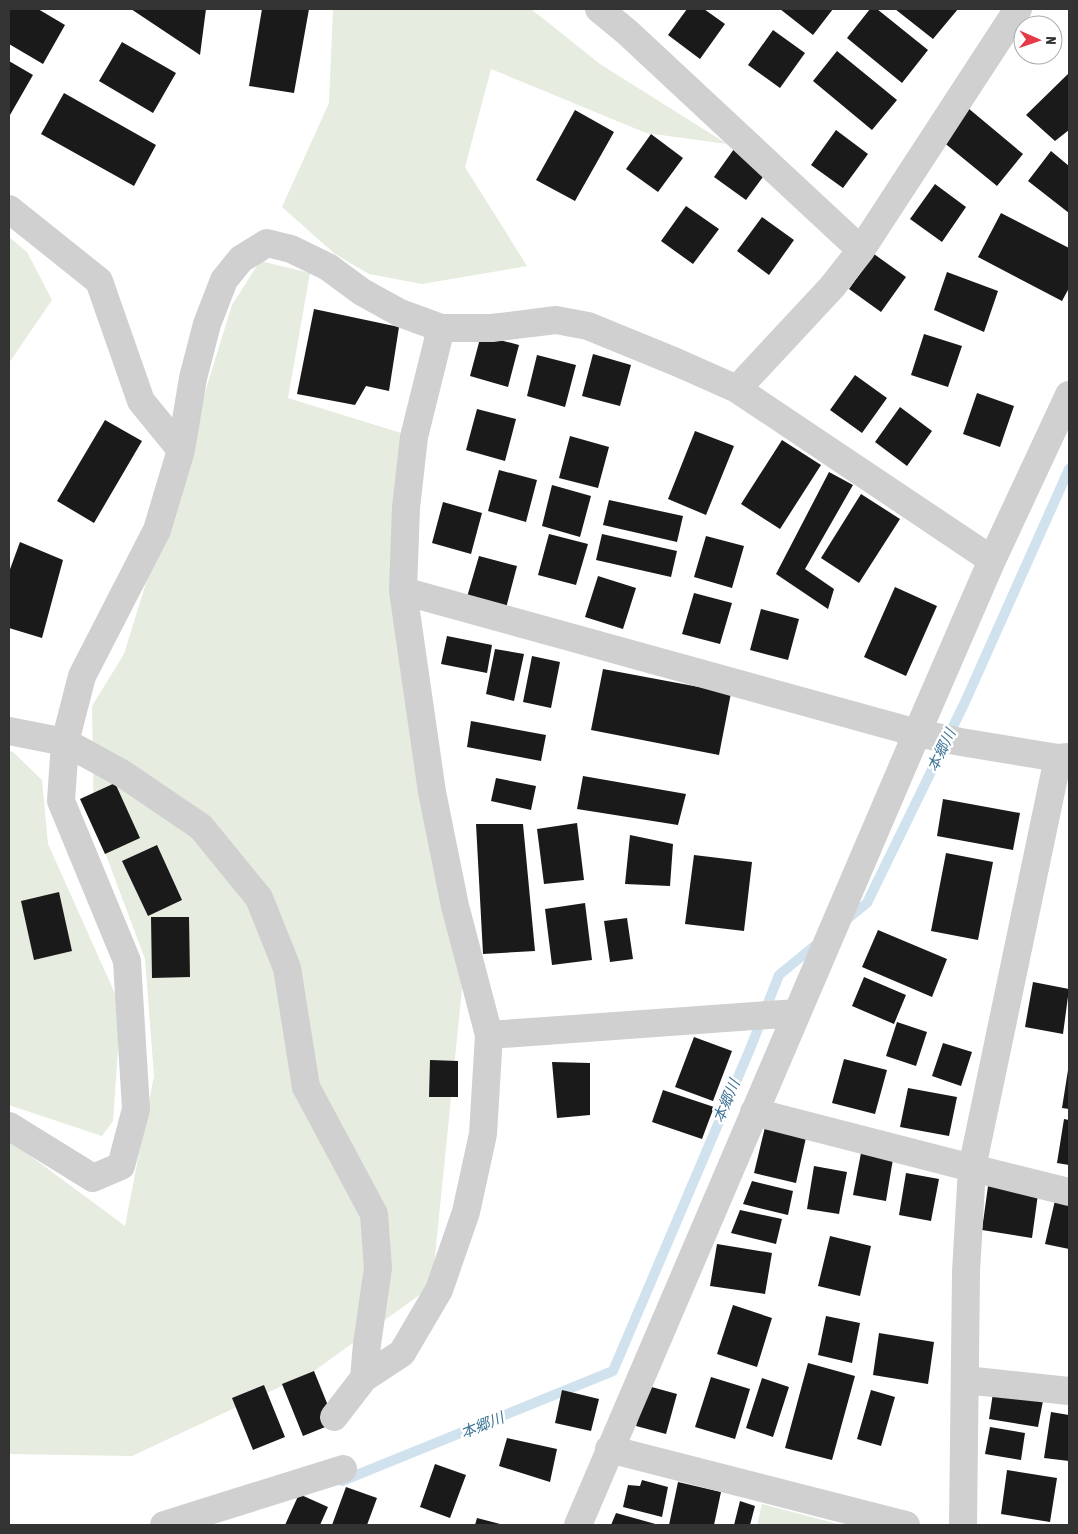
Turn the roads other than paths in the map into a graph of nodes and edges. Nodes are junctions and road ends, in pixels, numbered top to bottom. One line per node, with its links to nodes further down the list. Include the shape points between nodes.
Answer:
1 (599, 9): 4 (street)
2 (1018, 9): 4 (street)
3 (9, 209): 8 (street, via 100,281 141,401)
4 (861, 250): 6 (street, via 832,287)
5 (440, 328): 6 (street, via 492,328 564,321 616,337); 8 (street, via 400,313 362,292 328,267 267,243 241,259 224,280 207,324 193,378); 10 (street, via 414,437 406,508)
6 (737, 389): 9 (street)
7 (1069, 395): 9 (street)
8 (181, 450): 13 (street, via 157,530 82,676)
9 (992, 560): 12 (street)
10 (403, 591): 12 (street); 16 (street, via 432,792 455,906)
11 (9, 731): 13 (street)
12 (921, 733): 14 (street); 15 (street)
13 (66, 742): 18 (street, via 61,801 127,961 136,1109 121,1166 93,1178); 21 (street, via 123,774 201,827 259,898 287,968 306,1087 374,1214 378,1268)
14 (1064, 758): 19 (street)
15 (792, 1013): 16 (street); 17 (street)
16 (488, 1035): 21 (street, via 483,1134 466,1212 439,1290 402,1353)
17 (754, 1112): 19 (street); 25 (street)
18 (9, 1126)
19 (972, 1168): 20 (street); 22 (street, via 966,1272)
20 (1069, 1192)
21 (364, 1378): 24 (street)
22 (965, 1380): 23 (street); 30 (street)
23 (1069, 1391)
24 (334, 1417)
25 (609, 1448): 28 (street); 29 (street)
26 (343, 1469): 27 (street)
27 (164, 1525)
28 (578, 1525)
29 (906, 1525)
30 (962, 1525)

